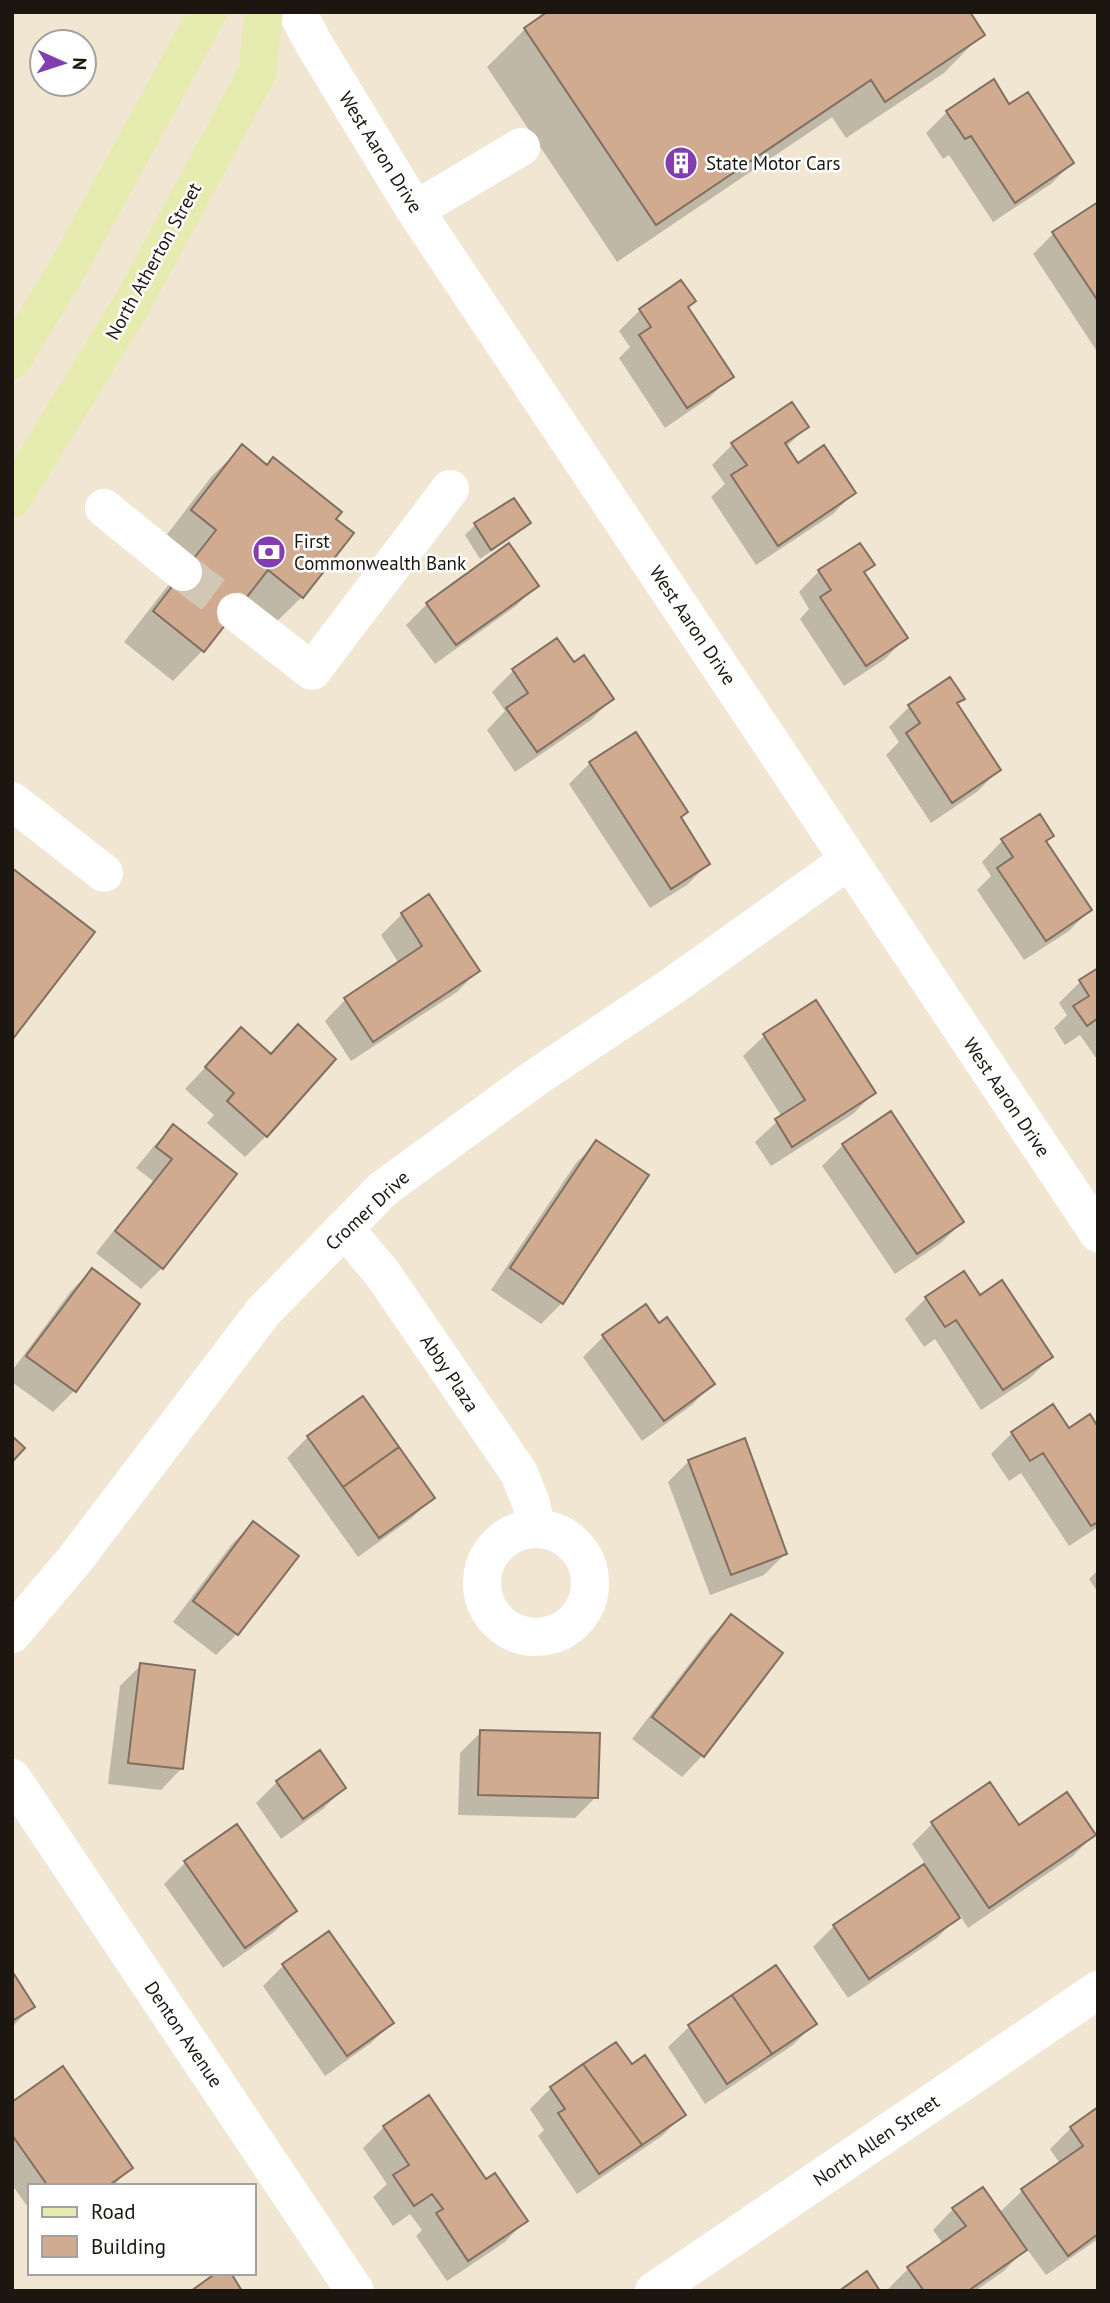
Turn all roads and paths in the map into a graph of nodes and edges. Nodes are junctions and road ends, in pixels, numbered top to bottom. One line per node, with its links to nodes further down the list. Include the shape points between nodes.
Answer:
1 (208, 12): 6 (main road, via 69,266)
2 (264, 12): 8 (main road, North Atherton Street, via 257,73 132,304)
3 (297, 12): 5 (street, West Aaron Drive)
4 (521, 147): 5 (street)
5 (415, 209): 13 (street, West Aaron Drive)
6 (12, 360)
7 (450, 489): 11 (street, via 312,671)
8 (12, 499)
9 (104, 508): 10 (street)
10 (183, 572)
11 (236, 612)
12 (12, 801): 14 (street)
13 (849, 860): 15 (street, Cromer Drive, via 535,1078 383,1189); 16 (street, West Aaron Drive)
14 (104, 873)
15 (344, 1228): 17 (street, Abby Plaza, via 382,1273 519,1473); 18 (street, Cromer Drive, via 263,1312 76,1558)
16 (1098, 1233)
17 (536, 1528)
18 (12, 1634)
19 (12, 1778): 21 (street, Denton Avenue)
20 (1098, 1990): 22 (street, North Allen Street)
21 (355, 2291)
22 (654, 2291)

